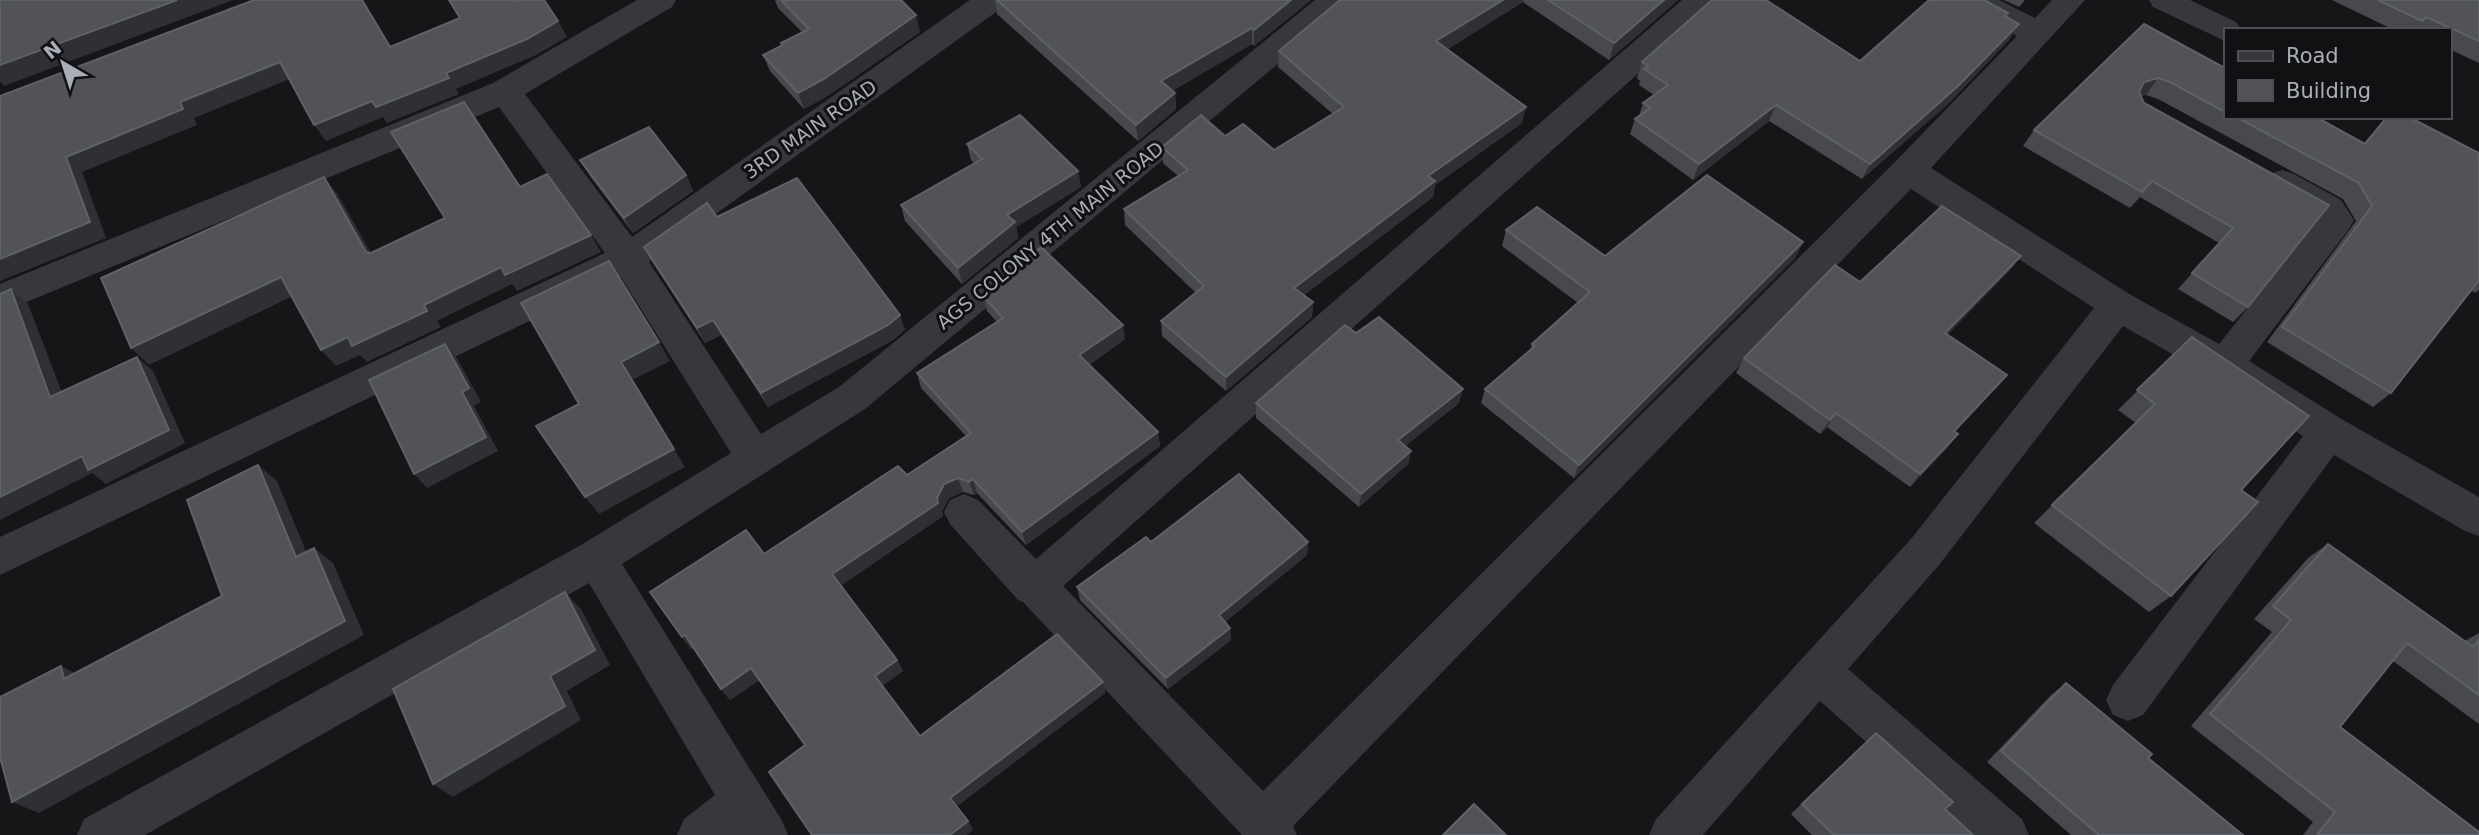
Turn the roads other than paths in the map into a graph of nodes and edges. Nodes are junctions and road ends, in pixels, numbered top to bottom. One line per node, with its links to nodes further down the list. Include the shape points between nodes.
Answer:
1 (661, 0): 10 (street)
2 (992, 0): 13 (street, 3RD MAIN ROAD)
3 (1335, 0): 18 (street, AGS COLONY 4TH MAIN ROAD, via 852,398)
4 (1702, 0): 23 (street)
5 (1975, 0): 9 (street)
6 (2070, 0): 9 (street)
7 (2164, 0): 8 (street)
8 (2224, 30)
9 (2038, 33): 12 (street)
10 (505, 91): 13 (street); 14 (street)
11 (2255, 169): 16 (street, via 2329,209 2337,220)
12 (1908, 170): 15 (street); 27 (street)
13 (628, 258): 18 (street); 21 (street, 3RD MAIN ROAD)
14 (0, 299)
15 (2118, 305): 16 (street); 24 (street, via 1925,552)
16 (2224, 365): 17 (street)
17 (2329, 432): 20 (street); 25 (street)
18 (755, 458): 22 (street, AGS COLONY 4TH MAIN ROAD)
19 (964, 512): 23 (street)
20 (2479, 518)
21 (0, 556)
22 (596, 558): 26 (street); 28 (street, AGS COLONY 4TH MAIN ROAD)
23 (1033, 587): 27 (street)
24 (1819, 672): 30 (street); 31 (street)
25 (2129, 700)
26 (754, 819): 29 (street)
27 (1269, 830)
28 (100, 835)
29 (700, 835)
30 (1672, 835)
31 (2006, 835)

